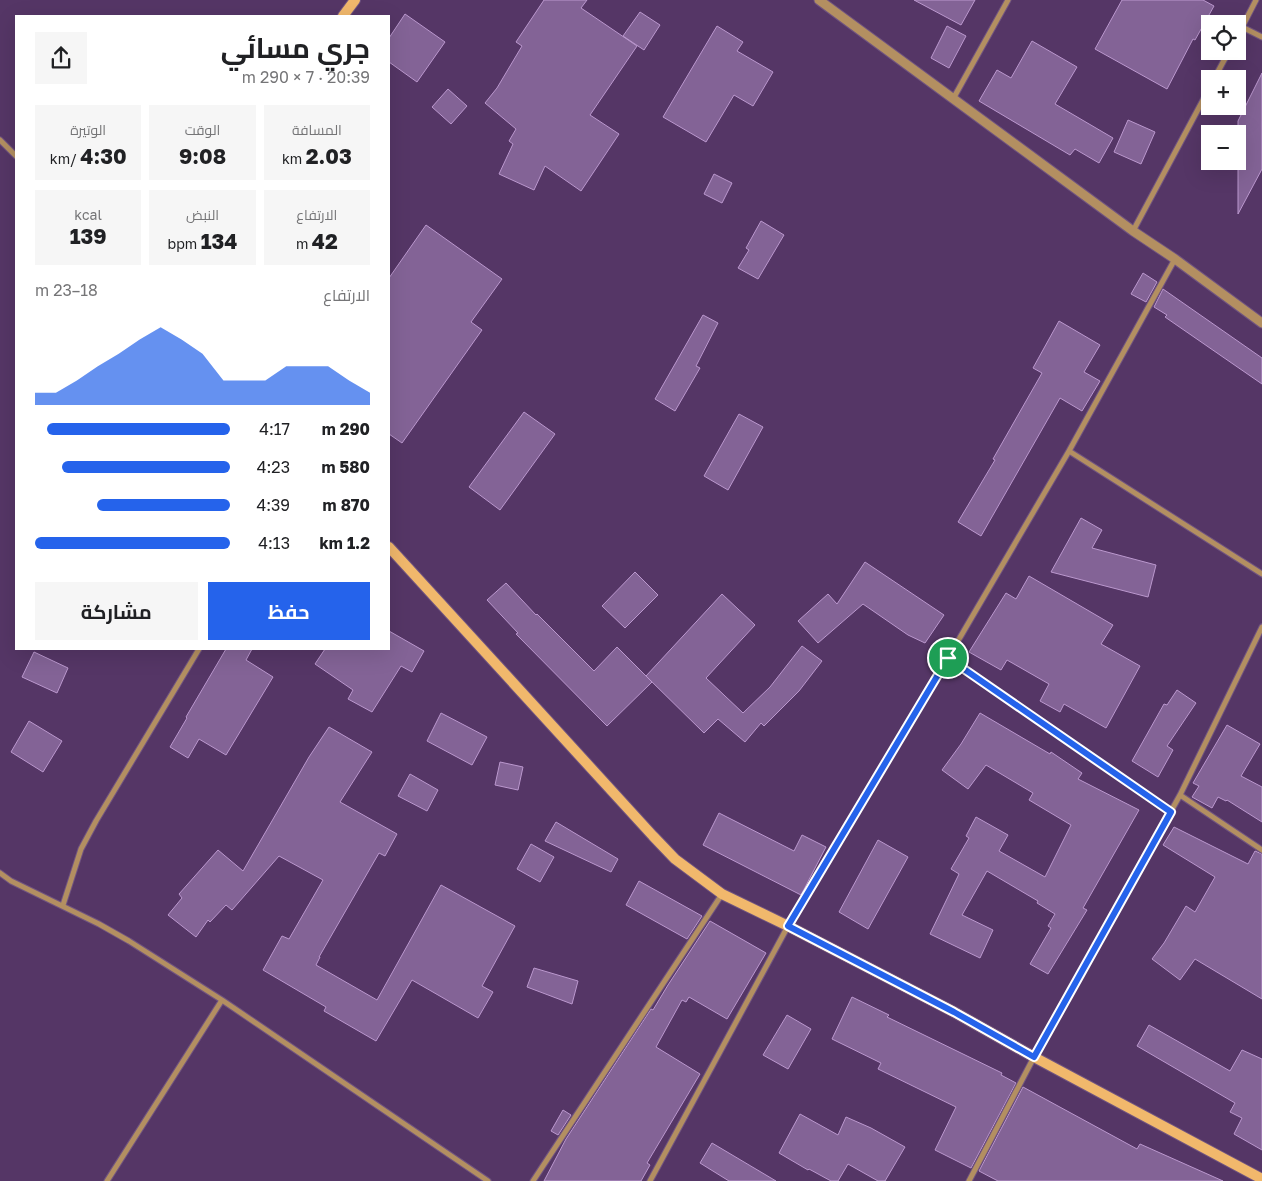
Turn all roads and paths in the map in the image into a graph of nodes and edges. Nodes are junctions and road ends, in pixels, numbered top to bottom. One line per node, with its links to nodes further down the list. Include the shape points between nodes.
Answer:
1 (355, 0): 5 (main road)
2 (819, 0): 9 (street)
3 (1008, 0): 9 (street)
4 (1256, 0): 6 (street)
5 (344, 15)
6 (1246, 19)
7 (1246, 29): 8 (street)
8 (1262, 37)
9 (953, 99): 13 (street)
10 (1201, 104): 13 (street)
11 (0, 140): 12 (street)
12 (15, 155)
13 (1133, 231): 14 (street)
14 (1175, 259): 15 (street); 16 (street)
15 (1262, 323)
16 (1069, 451): 18 (street); 21 (street)
17 (390, 548): 26 (main road, via 675,859)
18 (1262, 574)
19 (1262, 627): 22 (street)
20 (198, 650): 27 (street, via 81,849)
21 (948, 658): 23 (street); 28 (street)
22 (1180, 795): 23 (street); 24 (street)
23 (1171, 812): 30 (street)
24 (1262, 850)
25 (0, 873): 27 (street)
26 (722, 894): 28 (main road); 34 (street)
27 (63, 905): 29 (street, via 129,941)
28 (788, 926): 30 (main road); 35 (street)
29 (222, 1000): 32 (street); 33 (street)
30 (1034, 1057): 31 (main road); 36 (street)
31 (1262, 1179)
32 (107, 1181)
33 (488, 1181)
34 (533, 1181)
35 (650, 1181)
36 (969, 1181)

